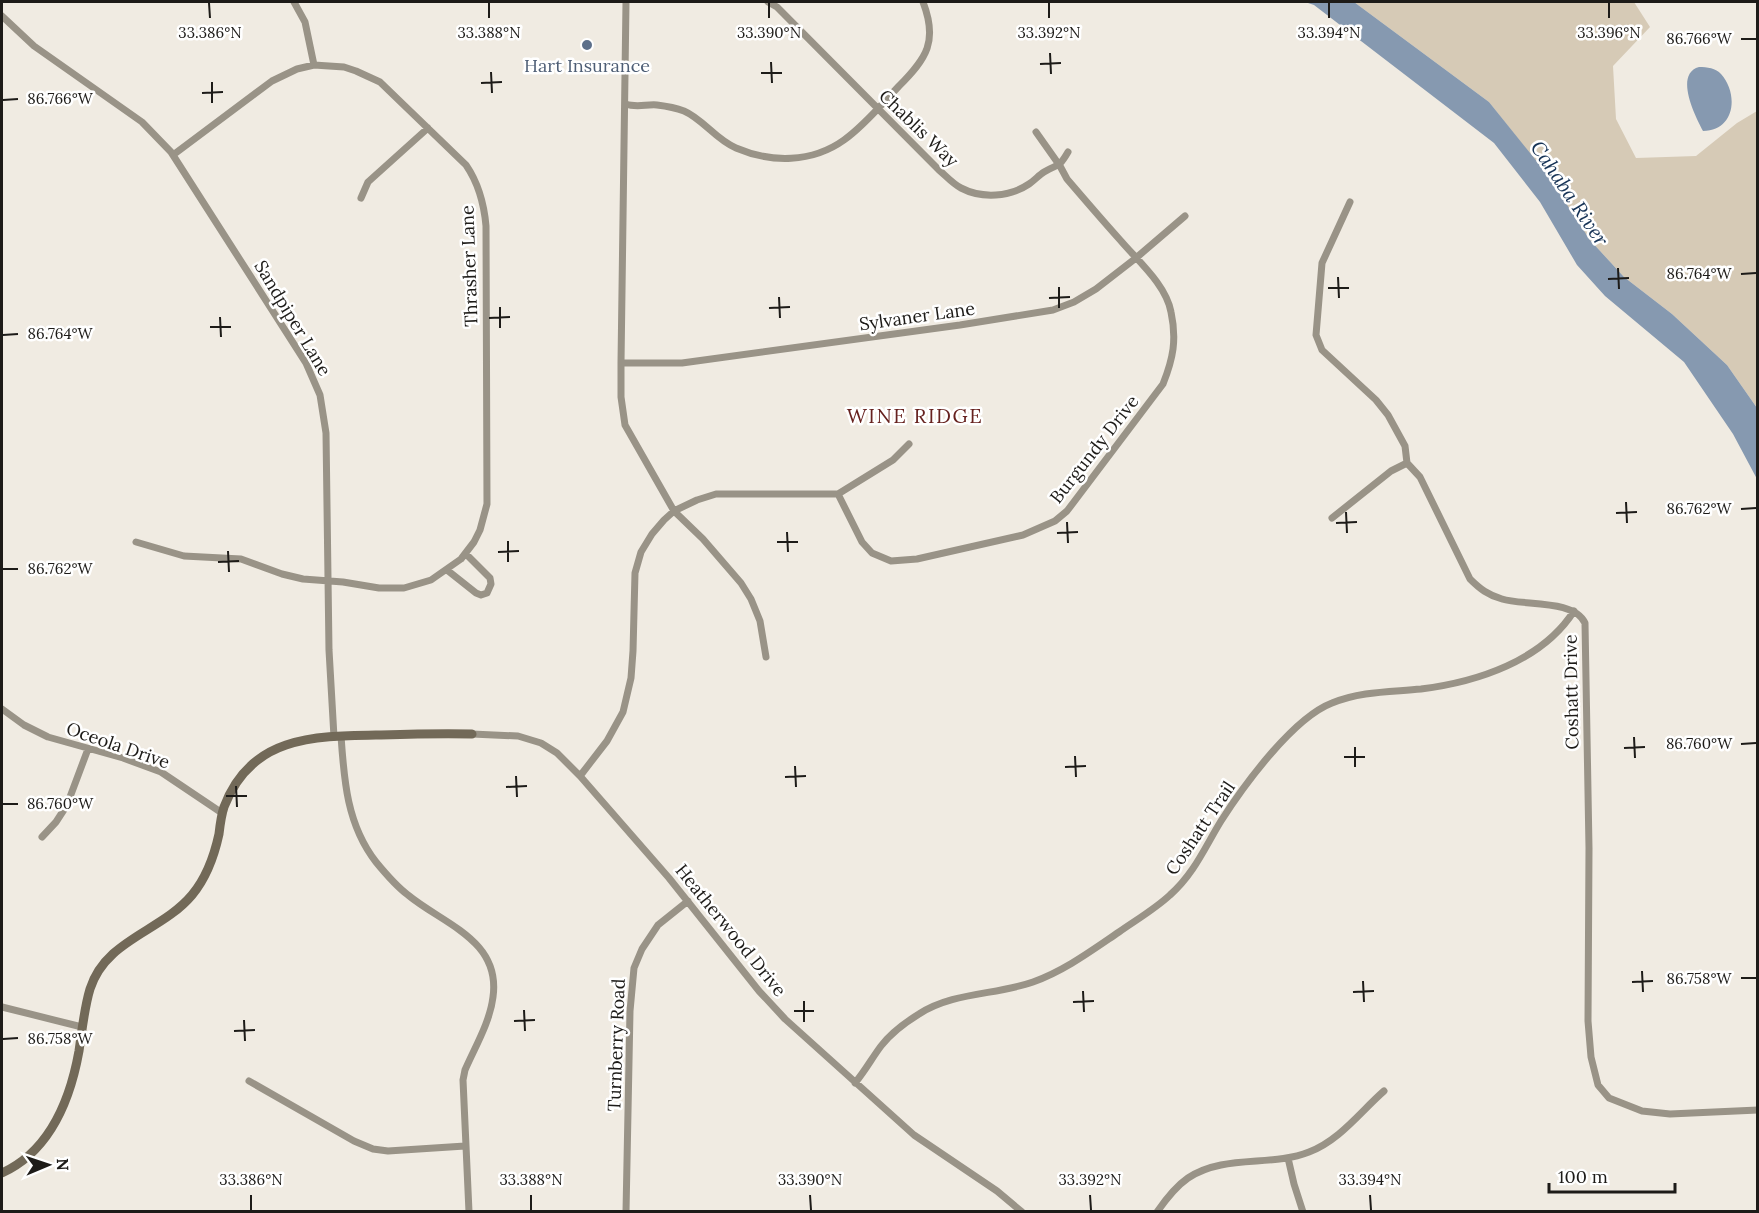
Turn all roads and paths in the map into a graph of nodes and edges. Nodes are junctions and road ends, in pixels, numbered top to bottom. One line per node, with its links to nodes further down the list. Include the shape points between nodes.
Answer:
1 (294, 2): 6 (street, via 307,30)
2 (626, 2): 7 (street)
3 (768, 2): 8 (street, Chablis Way)
4 (923, 2): 8 (street, via 929,17 929,42 921,64)
5 (2, 16): 12 (street, Sandpiper Lane, via 34,46 142,123)
6 (314, 65): 9 (street, Thrasher Lane, via 344,67 370,76); 12 (street, Thrasher Lane, via 272,81)
7 (626, 104): 8 (street, via 685,111 734,147 771,159 795,159 829,149 846,139); 18 (street)
8 (877, 108): 13 (street, Chablis Way, via 939,170 972,192 1004,194)
9 (428, 128): 14 (street, via 372,178); 25 (street, Thrasher Lane, via 466,165 485,208 488,491 484,516)
10 (1036, 132): 13 (street, Burgundy Drive)
11 (1068, 152): 13 (street)
12 (173, 155): 27 (street, Sandpiper Lane, via 315,382 326,433)
13 (1060, 166): 17 (street, Burgundy Drive)
14 (361, 198)
15 (1350, 202): 20 (street, Coshatt Drive, via 1322,263 1316,334 1322,350 1388,415 1405,446)
16 (1185, 216): 17 (street, Sylvaner Lane)
17 (1136, 258): 18 (street, Sylvaner Lane, via 1096,289 1053,310 682,363); 21 (street, Burgundy Drive, via 1156,282 1171,312 1173,361 1162,384 1067,511 1055,521 1023,535 917,559 891,561 872,553 862,542)
18 (621, 363): 22 (street, via 625,425)
19 (909, 444): 21 (street, via 893,460)
20 (1407, 463): 23 (street, via 1391,471); 28 (street, Coshatt Drive, via 1420,477 1470,579 1483,591 1502,599)
21 (838, 494): 22 (street, via 716,494)
22 (674, 511): 29 (street, via 741,583 760,621); 34 (street, via 652,534 635,573 631,678 623,712)
23 (1332, 518)
24 (136, 542): 27 (street, Thrasher Lane, via 194,558 241,559 292,577)
25 (466, 554): 26 (street, Thrasher Lane); 26 (street, via 490,578 487,593 476,594)
26 (447, 570): 27 (street, Thrasher Lane, via 405,588)
27 (327, 582): 32 (street, Sandpiper Lane, via 330,693)
28 (1574, 611): 41 (street, Coshatt Trail, via 1561,630 1503,667 1434,687 1353,694 1317,710 1290,734 1247,784 1193,871 1170,896 1085,955 1045,977 935,1005 919,1014 893,1034); 43 (street, Coshatt Drive, via 1583,619 1586,631 1588,1021 1598,1085 1610,1098 1642,1111 1670,1114)
29 (766, 657)
30 (2, 709): 33 (street, Oceola Drive, via 36,731)
31 (472, 734): 32 (street); 34 (street, Heatherwood Drive, via 518,735 542,743)
32 (338, 736): 35 (street, via 298,740 267,754 244,772); 44 (street, Sandpiper Lane, via 348,804 375,861 407,895 474,940 491,970 491,1008 463,1080)
33 (87, 749): 35 (street, Oceola Drive, via 161,772); 36 (street, via 67,805)
34 (580, 776): 37 (street, Heatherwood Drive)
35 (222, 813): 39 (street, via 207,875 181,907 124,943 103,964 90,989)
36 (42, 837)
37 (688, 900): 41 (street, Heatherwood Drive, via 759,991); 48 (street, Turnberry Road, via 658,925 634,968)
38 (2, 1007): 39 (street)
39 (82, 1027): 46 (street, via 72,1085 59,1116 38,1147)
40 (249, 1081): 44 (street, via 373,1149)
41 (855, 1083): 49 (street, Heatherwood Drive, via 914,1135)
42 (1384, 1091): 45 (street, via 1330,1141)
43 (1758, 1110)
44 (465, 1146): 47 (street, Sandpiper Lane)
45 (1288, 1158): 50 (street, via 1201,1171 1174,1190); 51 (street)
46 (2, 1173)
47 (469, 1212)
48 (626, 1212)
49 (1022, 1212)
50 (1157, 1212)
51 (1303, 1212)

